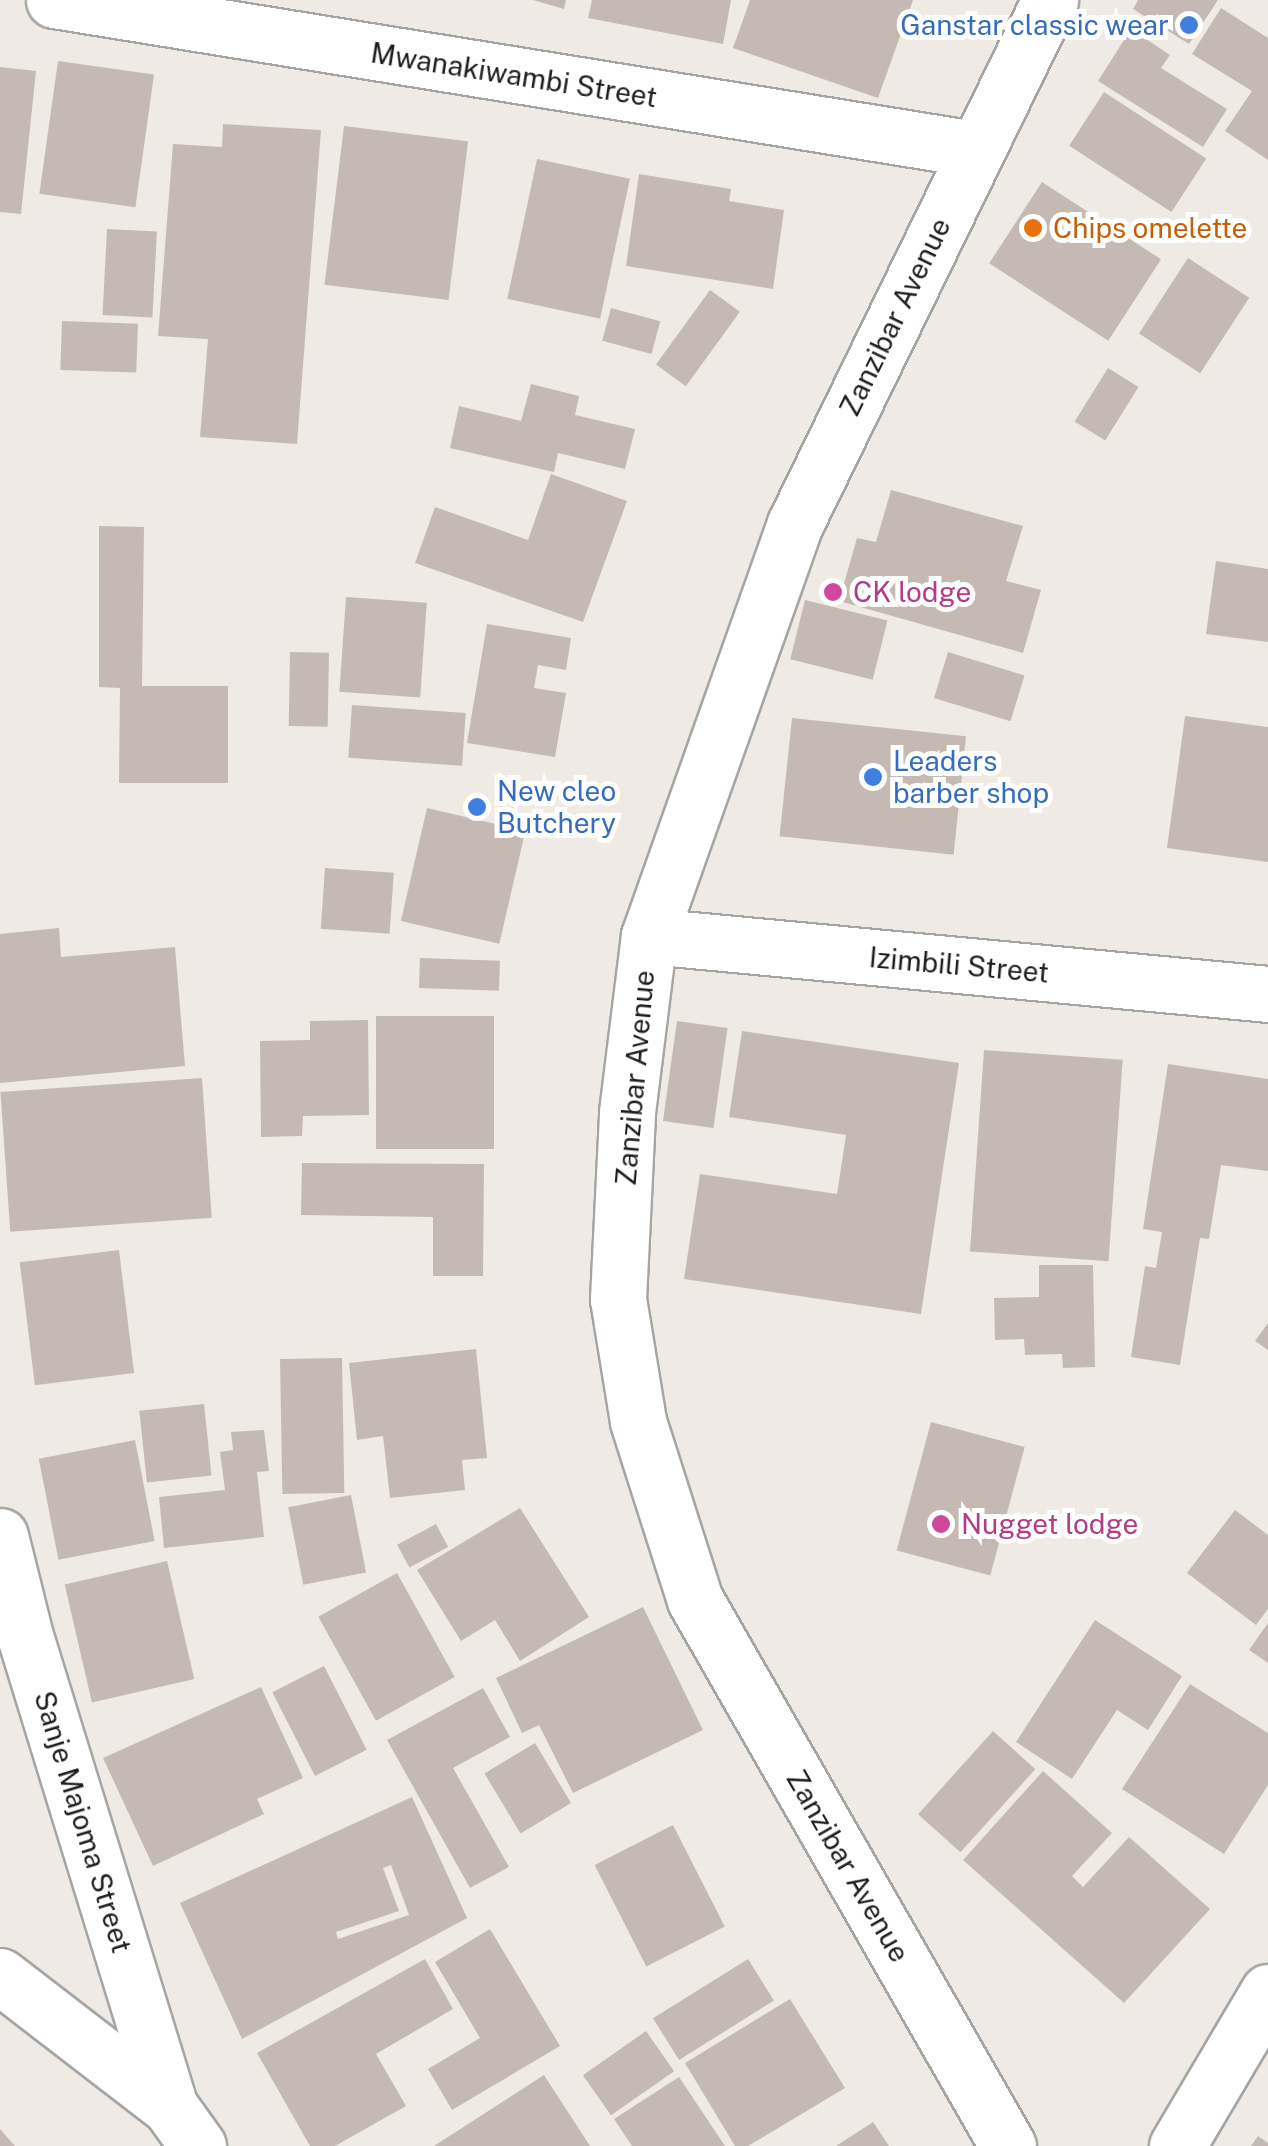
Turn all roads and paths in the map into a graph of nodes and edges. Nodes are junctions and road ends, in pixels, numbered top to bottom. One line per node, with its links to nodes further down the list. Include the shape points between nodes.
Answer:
1 (54, 0): 3 (street, Mwanakiwambi Street)
2 (1050, 0): 3 (street, Zanzibar Avenue)
3 (974, 149): 4 (street, Zanzibar Avenue, via 796,524)
4 (649, 936): 5 (street, Izimbili Street); 10 (street, Zanzibar Avenue, via 628,1112 618,1299 638,1422 695,1600)
5 (1268, 994)
6 (0, 1536): 9 (street, Sanje Majoma Street, via 24,1636)
7 (0, 1976): 9 (street)
8 (1268, 1992): 11 (street)
9 (184, 2126)
10 (1008, 2146)
11 (1177, 2146)

